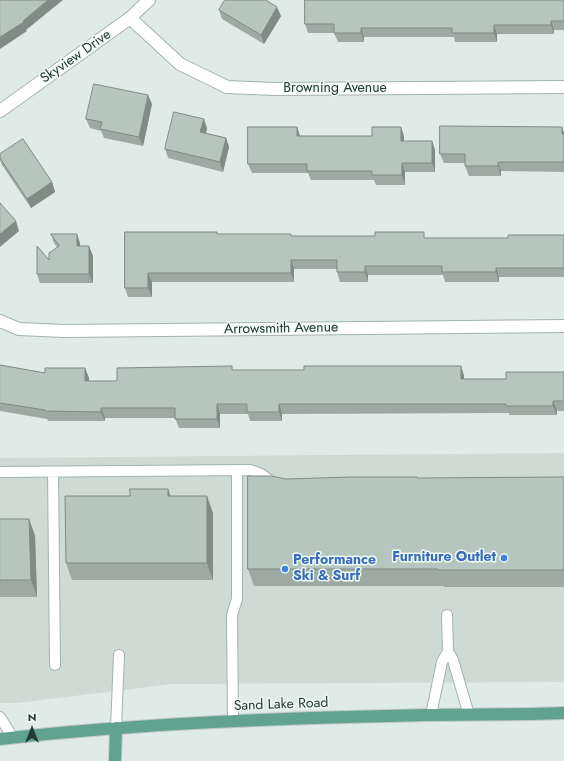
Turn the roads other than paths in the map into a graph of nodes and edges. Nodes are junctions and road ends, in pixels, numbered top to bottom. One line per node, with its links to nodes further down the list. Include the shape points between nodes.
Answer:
1 (149, 0): 2 (street, Skyview Drive)
2 (130, 18): 3 (street, Browning Avenue, via 180,64 227,87); 4 (street, Skyview Drive)
3 (564, 87)
4 (0, 111)
5 (0, 321): 6 (street, Arrowsmith Avenue, via 19,329 64,332)
6 (564, 326)
7 (237, 470): 9 (lane); 10 (lane, via 250,470 261,474 279,487); 19 (lane, via 237,599 232,615)
8 (0, 472): 9 (lane)
9 (53, 472): 14 (lane)
10 (286, 488)
11 (447, 615): 12 (lane)
12 (448, 651): 16 (lane, via 442,662); 17 (lane)
13 (119, 655): 20 (lane)
14 (55, 664)
15 (564, 714): 17 (main road, Sand Lake Road)
16 (431, 715): 17 (main road, Sand Lake Road); 19 (main road, Sand Lake Road)
17 (469, 715)
18 (0, 718): 21 (lane)
19 (233, 721): 20 (main road, Sand Lake Road)
20 (116, 728): 21 (main road, Sand Lake Road); 23 (main road)
21 (13, 738): 22 (main road, Sand Lake Road)
22 (0, 739)
23 (115, 761)

